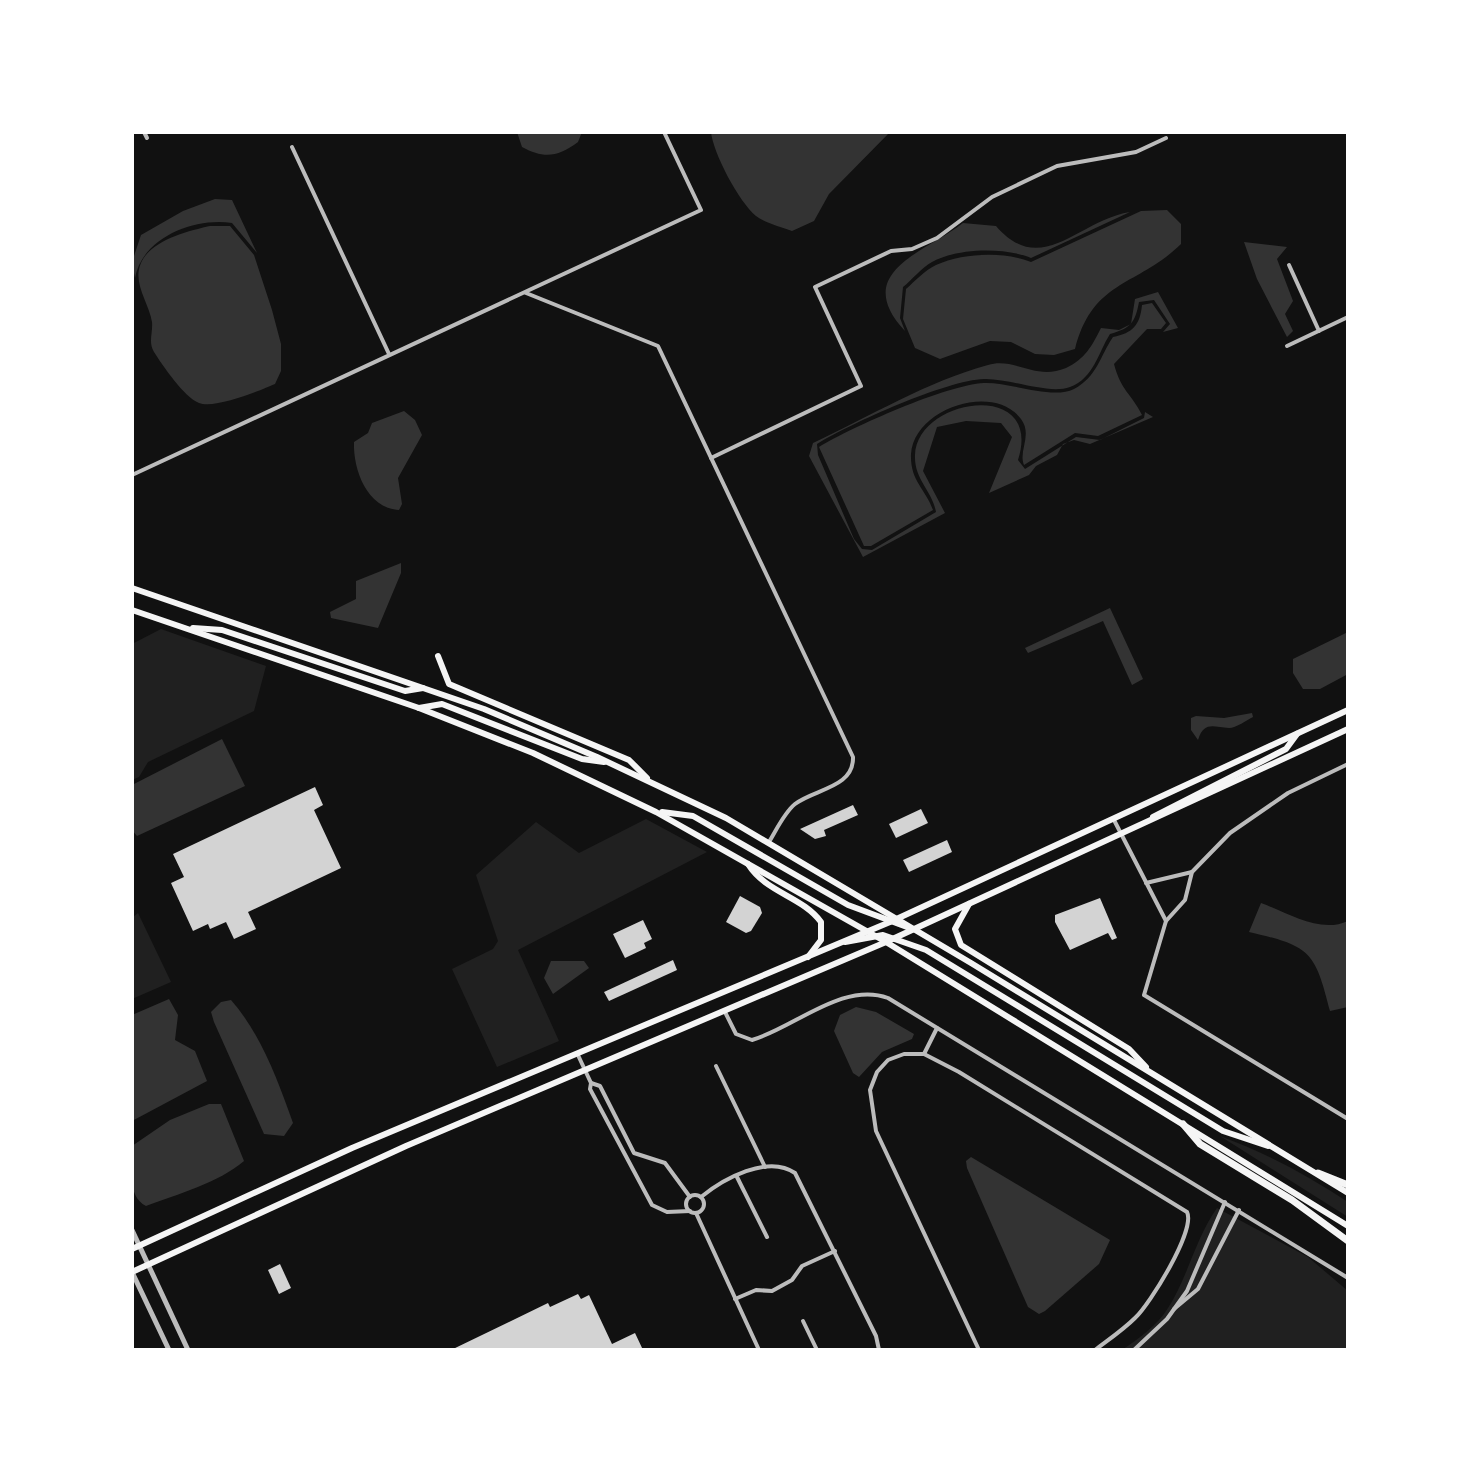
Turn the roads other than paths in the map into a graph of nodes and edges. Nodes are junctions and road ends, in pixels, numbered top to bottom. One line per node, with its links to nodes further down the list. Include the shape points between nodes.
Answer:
1 (144, 132): 3 (street)
2 (664, 132): 7 (street, via 701,210)
3 (147, 138)
4 (1166, 138): 12 (street, via 1136,152 1057,166 992,197 937,238 891,251 815,287 861,386)
5 (292, 147): 11 (street)
6 (1289, 265): 9 (street)
7 (526, 293): 11 (street); 12 (street, via 658,346)
8 (1348, 317): 9 (street)
9 (1319, 331): 10 (street)
10 (1287, 346)
11 (389, 354): 13 (street)
12 (711, 458): 30 (street, via 853,762 845,778 793,806)
13 (132, 475)
14 (132, 588): 18 (main road)
15 (132, 610): 16 (main road)
16 (186, 628): 18 (main road, via 222,630 405,691); 19 (main road)
17 (438, 656): 25 (main road, via 449,684 629,760)
18 (427, 687): 23 (main road)
19 (419, 708): 23 (main road, via 442,704 582,759); 26 (main road, via 542,757)
20 (1348, 710): 22 (main road)
21 (1348, 729): 28 (main road)
22 (1297, 734): 27 (main road); 28 (main road, via 1286,749)
23 (610, 763): 25 (main road)
24 (1348, 764): 32 (street, via 1276,801 1230,833)
25 (649, 781): 30 (main road)
26 (656, 812): 31 (main road); 37 (main road, via 693,816 848,905)
27 (1113, 818): 29 (street); 35 (main road)
28 (1150, 821): 29 (main road)
29 (1122, 834): 33 (street); 34 (main road)
30 (769, 842): 35 (main road)
31 (746, 861): 39 (main road); 42 (main road, via 758,880 821,922 821,940)
32 (1192, 872): 33 (street); 36 (street, via 1185,900)
33 (1146, 883): 36 (street)
34 (969, 904): 38 (main road); 49 (main road, via 955,929 961,945 1129,1049)
35 (898, 919): 37 (main road); 38 (main road)
36 (1166, 921): 51 (street, via 1144,995)
37 (890, 922): 38 (main road); 39 (main road)
38 (914, 929): 40 (main road); 49 (main road)
39 (871, 934): 40 (main road); 41 (main road); 42 (main road)
40 (894, 938): 41 (main road); 54 (main road, via 938,957 1223,1131)
41 (886, 942): 43 (main road); 52 (main road)
42 (808, 957): 45 (main road)
43 (725, 1012): 44 (street, via 736,1034 752,1040 847,997 875,994); 48 (main road)
44 (937, 1028): 46 (street); 63 (street)
45 (577, 1053): 48 (street); 53 (main road)
46 (924, 1054): 84 (street, via 888,1060 877,1072 870,1090 876,1131); 85 (street, via 1187,1212 1190,1224 1159,1286 1137,1317)
47 (716, 1066): 56 (street)
48 (586, 1071): 50 (street); 55 (main road)
49 (1151, 1072): 54 (main road)
50 (591, 1083): 61 (street, via 600,1086 630,1148 665,1163); 65 (street, via 652,1205 667,1212)
51 (1348, 1119)
52 (1183, 1124): 66 (main road); 69 (highway, via 1200,1144)
53 (352, 1148): 55 (main road); 70 (main road)
54 (1279, 1150): 57 (main road)
55 (358, 1167): 73 (main road)
56 (765, 1167): 58 (street); 72 (street, via 795,1173)
57 (1318, 1173): 59 (highway); 60 (main road)
58 (737, 1177): 62 (street); 68 (street)
59 (1348, 1185)
60 (1348, 1193)
61 (690, 1197): 62 (street); 65 (street, via 687,1204)
62 (701, 1197): 65 (street, via 703,1208)
63 (1225, 1202): 64 (street); 77 (street)
64 (1239, 1210): 75 (street); 77 (street, via 1198,1289)
65 (693, 1212): 76 (street)
66 (1348, 1226)
67 (132, 1230): 70 (street)
68 (767, 1237)
69 (1348, 1241)
70 (140, 1245): 71 (main road); 73 (street)
71 (132, 1249)
72 (835, 1251): 76 (street, via 802,1266 792,1280 772,1291 756,1290); 83 (street)
73 (149, 1265): 74 (main road); 80 (street)
74 (132, 1272): 79 (street)
75 (1348, 1278)
76 (735, 1299): 81 (street)
77 (1174, 1309): 86 (street)
78 (803, 1321): 82 (street)
79 (169, 1350)
80 (188, 1350)
81 (759, 1350)
82 (817, 1350)
83 (879, 1350)
84 (979, 1350)
85 (1095, 1350)
86 (1134, 1350)

